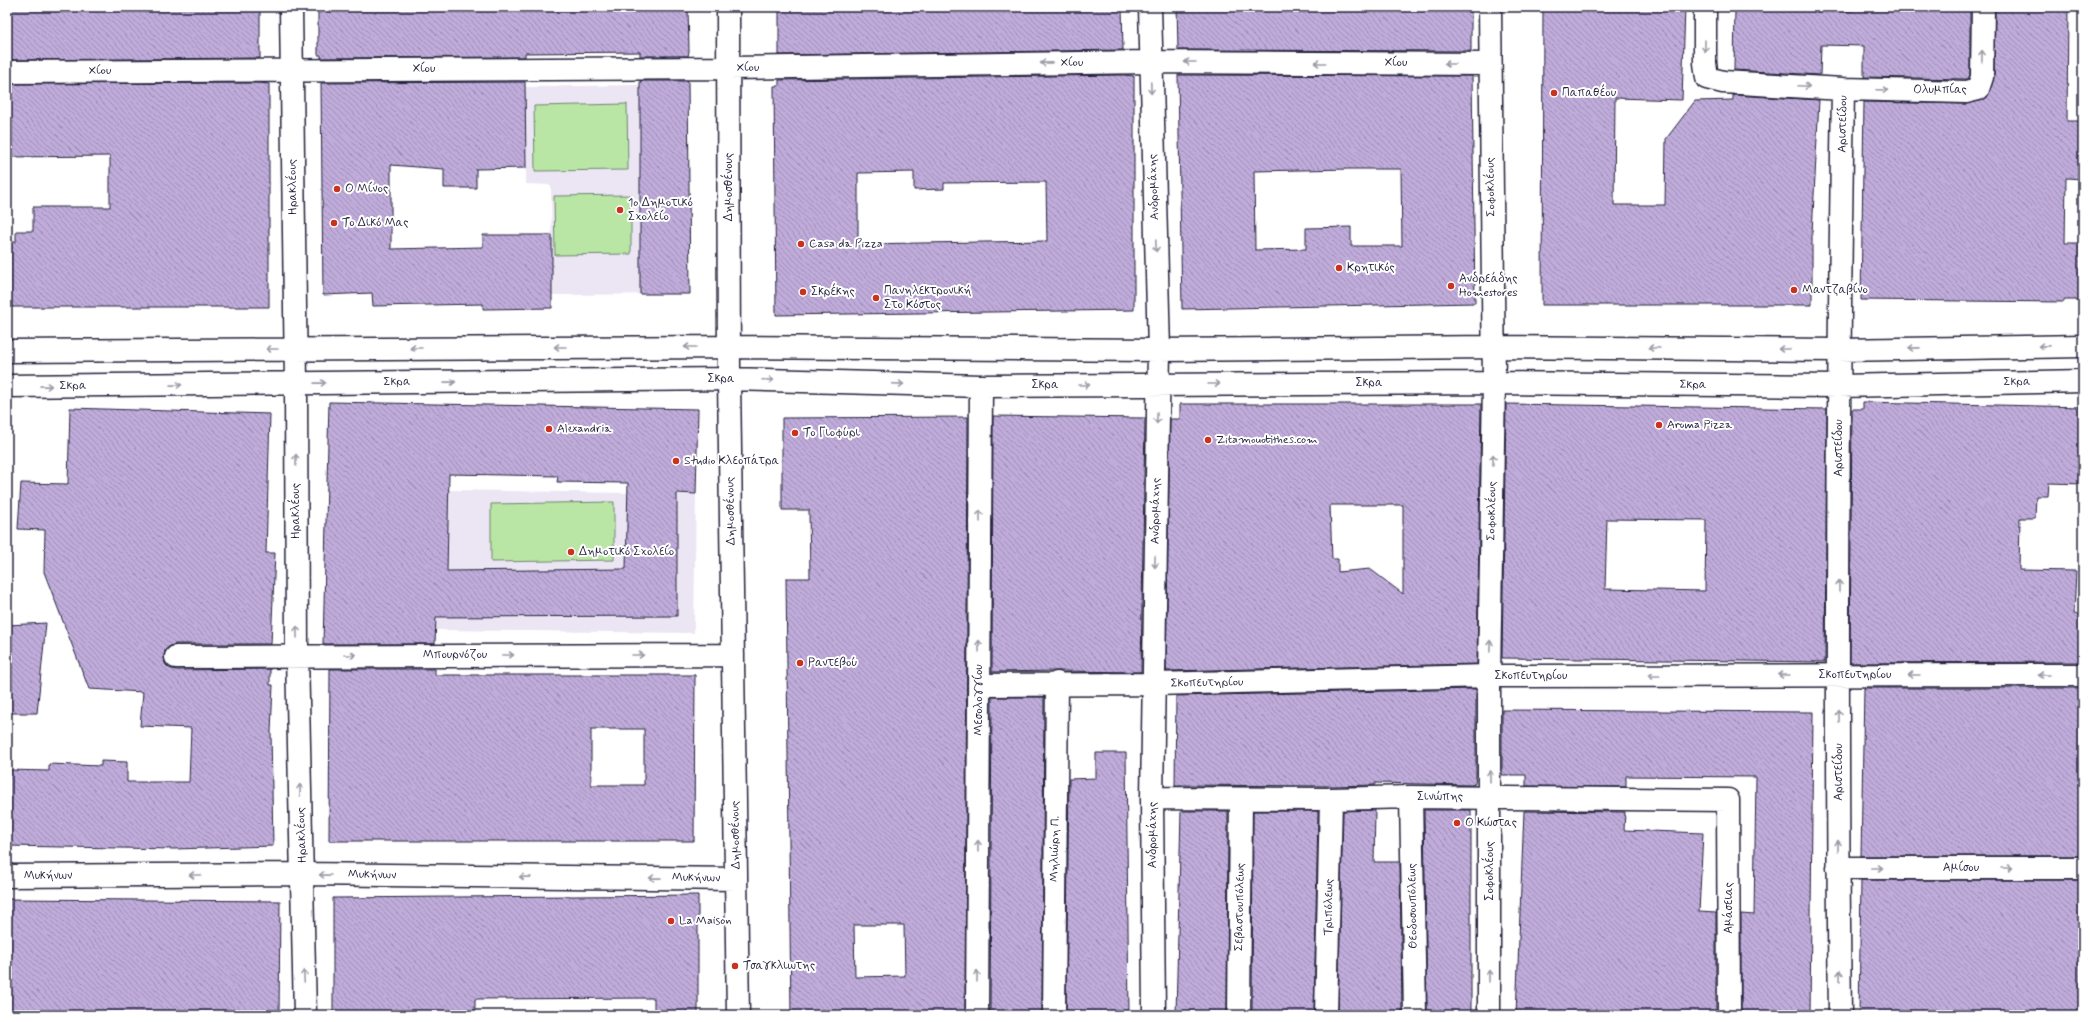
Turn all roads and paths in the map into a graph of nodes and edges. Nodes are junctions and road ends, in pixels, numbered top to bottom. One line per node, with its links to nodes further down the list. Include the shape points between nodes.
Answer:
1 (292, 7): 10 (street, Ηρακλέους)
2 (728, 7): 9 (street, Δημοσθένους)
3 (1150, 7): 7 (street, Ανδρομάχης)
4 (1490, 7): 8 (street, Σοφοκλέους)
5 (1705, 7): 12 (street, Αριστείδου, one-way to 12, via 1707,78 1723,82)
6 (1983, 7): 12 (street, Ολυμπίας, one-way to 6, via 1966,92 1978,89 1982,77)
7 (1150, 62): 8 (street, Χίου, one-way to 7); 9 (street, Χίου, one-way to 9); 17 (street, Ανδρομάχης, one-way to 17)
8 (1489, 64): 15 (street, Σοφοκλέους)
9 (729, 68): 10 (street, Χίου); 14 (street, Δημοσθένους)
10 (292, 70): 11 (street, Χίου); 16 (street, Ηρακλέους)
11 (7, 72)
12 (1843, 88): 18 (street, Αριστείδου)
13 (2083, 346): 18 (street, one-way to 18)
14 (729, 347): 16 (street, one-way to 16); 17 (street); 20 (street, Δημοσθένους)
15 (1494, 347): 17 (street); 18 (street, one-way to 15); 23 (street, Σοφοκλέους)
16 (296, 349): 19 (street, one-way to 19); 22 (street, Ηρακλέους)
17 (1159, 350): 24 (street, Ανδρομάχης)
18 (1838, 350): 27 (street, Αριστείδου)
19 (7, 351)
20 (729, 379): 22 (street, Σκρα, one-way to 20); 26 (street, Σκρα, one-way to 26); 29 (street, Δημοσθένους)
21 (2083, 381): 27 (street, Σκρα)
22 (296, 383): 25 (street, Σκρα, one-way to 22); 28 (street, Ηρακλέους, one-way to 22)
23 (1494, 383): 24 (street, Σκρα, one-way to 23); 27 (street, Σκρα); 33 (street, Σοφοκλέους, one-way to 23)
24 (1158, 384): 26 (street, Σκρα, one-way to 24); 35 (street, Ανδρομάχης, one-way to 35)
25 (7, 386)
26 (981, 386): 36 (street, Μεσολογγίου, one-way to 26)
27 (1839, 386): 31 (street, Αριστείδου, one-way to 27)
28 (297, 655): 29 (street, Μπουρνόζου, one-way to 29); 30 (street, Μπουρνόζου); 45 (street, Ηρακλέους, one-way to 28)
29 (733, 655): 47 (street, Δημοσθένους)
30 (176, 657)
31 (1839, 675): 32 (street, Σκοπευτηρίου, one-way to 31); 33 (street, Σκοπευτηρίου, one-way to 33); 43 (street, Αριστείδου, one-way to 31)
32 (2083, 675)
33 (1489, 676): 35 (street, Σκοπευτηρίου); 38 (street, Σοφοκλέους, one-way to 33)
34 (1057, 683): 35 (street, Σκοπευτηρίου); 36 (street, Σκοπευτηρίου); 51 (street, Μηλιώρη Π.)
35 (1154, 684): 39 (street, Ανδρομάχης)
36 (979, 685): 50 (street, Μεσολογγίου, one-way to 36)
37 (1411, 796): 38 (street, Σινώπης); 41 (street, Σινώπης); 55 (street, Θεοδοσουπόλεως)
38 (1490, 797): 42 (street, Σινώπης); 56 (street, Σοφοκλέους, one-way to 38)
39 (1152, 798): 40 (street, Σινώπης); 52 (street, Ανδρομάχης)
40 (1241, 799): 41 (street, Σινώπης); 53 (street, Σεβαστουπόλεως)
41 (1331, 799): 54 (street, Τριπόλεως)
42 (1728, 800): 57 (street, Αμάσειας)
43 (1838, 868): 44 (street, Αμίσου, one-way to 44); 58 (street, Αριστείδου, one-way to 43)
44 (2083, 868)
45 (303, 874): 46 (street, Μυκήνων, one-way to 46); 47 (street, Μυκήνων, one-way to 45); 48 (street, Ηρακλέους, one-way to 45)
46 (7, 876)
47 (736, 879): 49 (street, Δημοσθένους)
48 (305, 1015)
49 (738, 1015)
50 (977, 1015)
51 (1054, 1015)
52 (1154, 1015)
53 (1239, 1015)
54 (1326, 1015)
55 (1414, 1015)
56 (1489, 1015)
57 (1729, 1015)
58 (1840, 1015)

